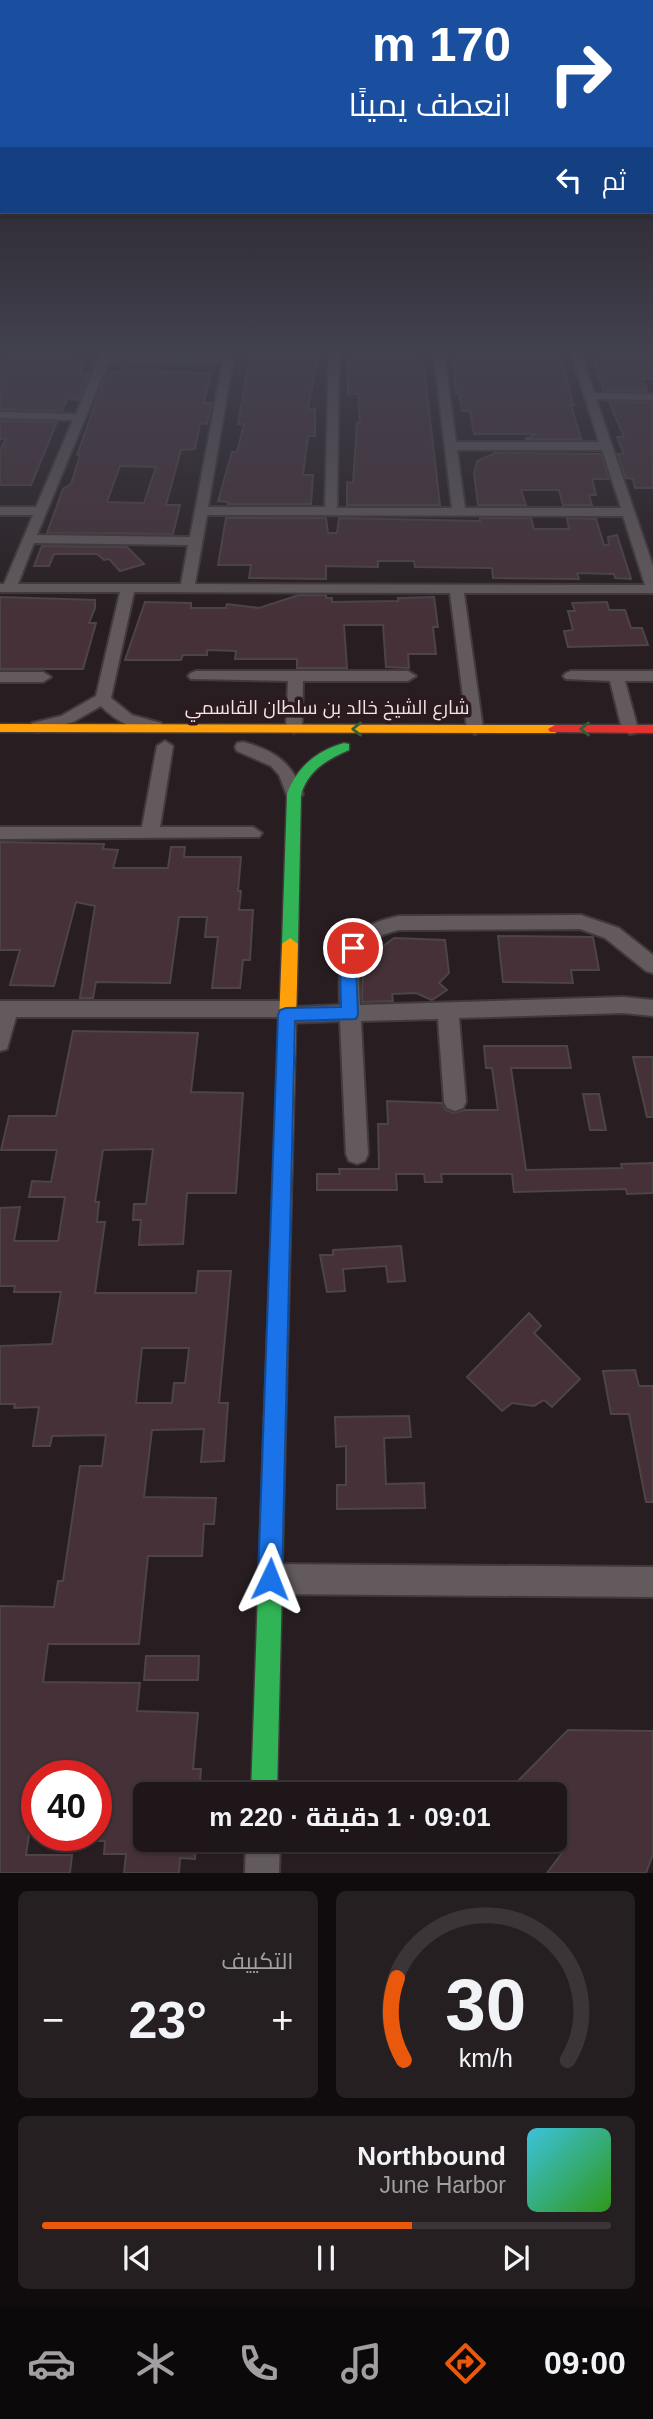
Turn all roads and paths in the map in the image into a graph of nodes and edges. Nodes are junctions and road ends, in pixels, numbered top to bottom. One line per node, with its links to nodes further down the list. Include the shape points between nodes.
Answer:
1 (68, 441): 10 (street)
2 (214, 441): 11 (street)
3 (332, 441): 8 (street)
4 (450, 441): 6 (street)
5 (605, 441): 7 (street)
6 (451, 446): 7 (street); 12 (street)
7 (607, 446): 13 (street)
8 (331, 510): 11 (street); 12 (street)
9 (0, 511): 10 (street)
10 (40, 511): 14 (street)
11 (201, 511): 15 (street)
12 (459, 511): 13 (street)
13 (628, 512): 19 (street)
14 (28, 539): 15 (street); 16 (street)
15 (196, 541): 18 (street)
16 (4, 588): 17 (street)
17 (128, 588): 18 (street); 29 (street)
18 (187, 588): 20 (street)
19 (653, 588): 20 (street)
20 (456, 589): 34 (street)
21 (196, 676): 22 (street)
22 (296, 676): 28 (street); 33 (street)
23 (571, 676): 24 (street)
24 (616, 676): 25 (street); 35 (street)
25 (653, 676)
26 (0, 677): 27 (street)
27 (43, 677)
28 (408, 677)
29 (103, 698): 31 (street, via 67,719); 32 (street, via 130,720)
30 (0, 728): 31 (street, شارع الشيخ خالد بن سلطان القاسمي)
31 (35, 728): 32 (street, شارع الشيخ خالد بن سلطان القاسمي)
32 (159, 728): 33 (street, شارع الشيخ خالد بن سلطان القاسمي)
33 (294, 729): 34 (street, شارع الشيخ خالد بن سلطان القاسمي, one-way to 33)
34 (475, 729): 35 (street, شارع الشيخ خالد بن سلطان القاسمي, one-way to 34)
35 (630, 729): 36 (street, شارع الشيخ خالد بن سلطان القاسمي)
36 (653, 729)
37 (165, 746): 43 (street)
38 (236, 747): 39 (street, شارع الشيخ خالد بن سلطان القاسمي); 41 (street, via 282,765)
39 (281, 747)
40 (306, 747): 41 (street, شارع الشيخ خالد بن سلطان القاسمي, via 351,747 319,757 304,768)
41 (294, 794): 49 (street)
42 (0, 833): 43 (street)
43 (150, 833): 44 (street)
44 (253, 833)
45 (653, 966): 50 (street, via 612,933 581,922 380,926 353,948 348,963)
46 (653, 1008): 48 (street)
47 (4, 1009): 49 (street); 51 (street)
48 (448, 1010): 50 (street); 52 (street)
49 (287, 1012): 50 (street); 54 (street)
50 (350, 1014): 53 (street)
51 (0, 1043)
52 (455, 1102)
53 (357, 1154)
54 (270, 1579): 55 (street); 56 (street)
55 (653, 1582)
56 (264, 1782)
57 (263, 1852): 58 (street)
58 (262, 1873)

